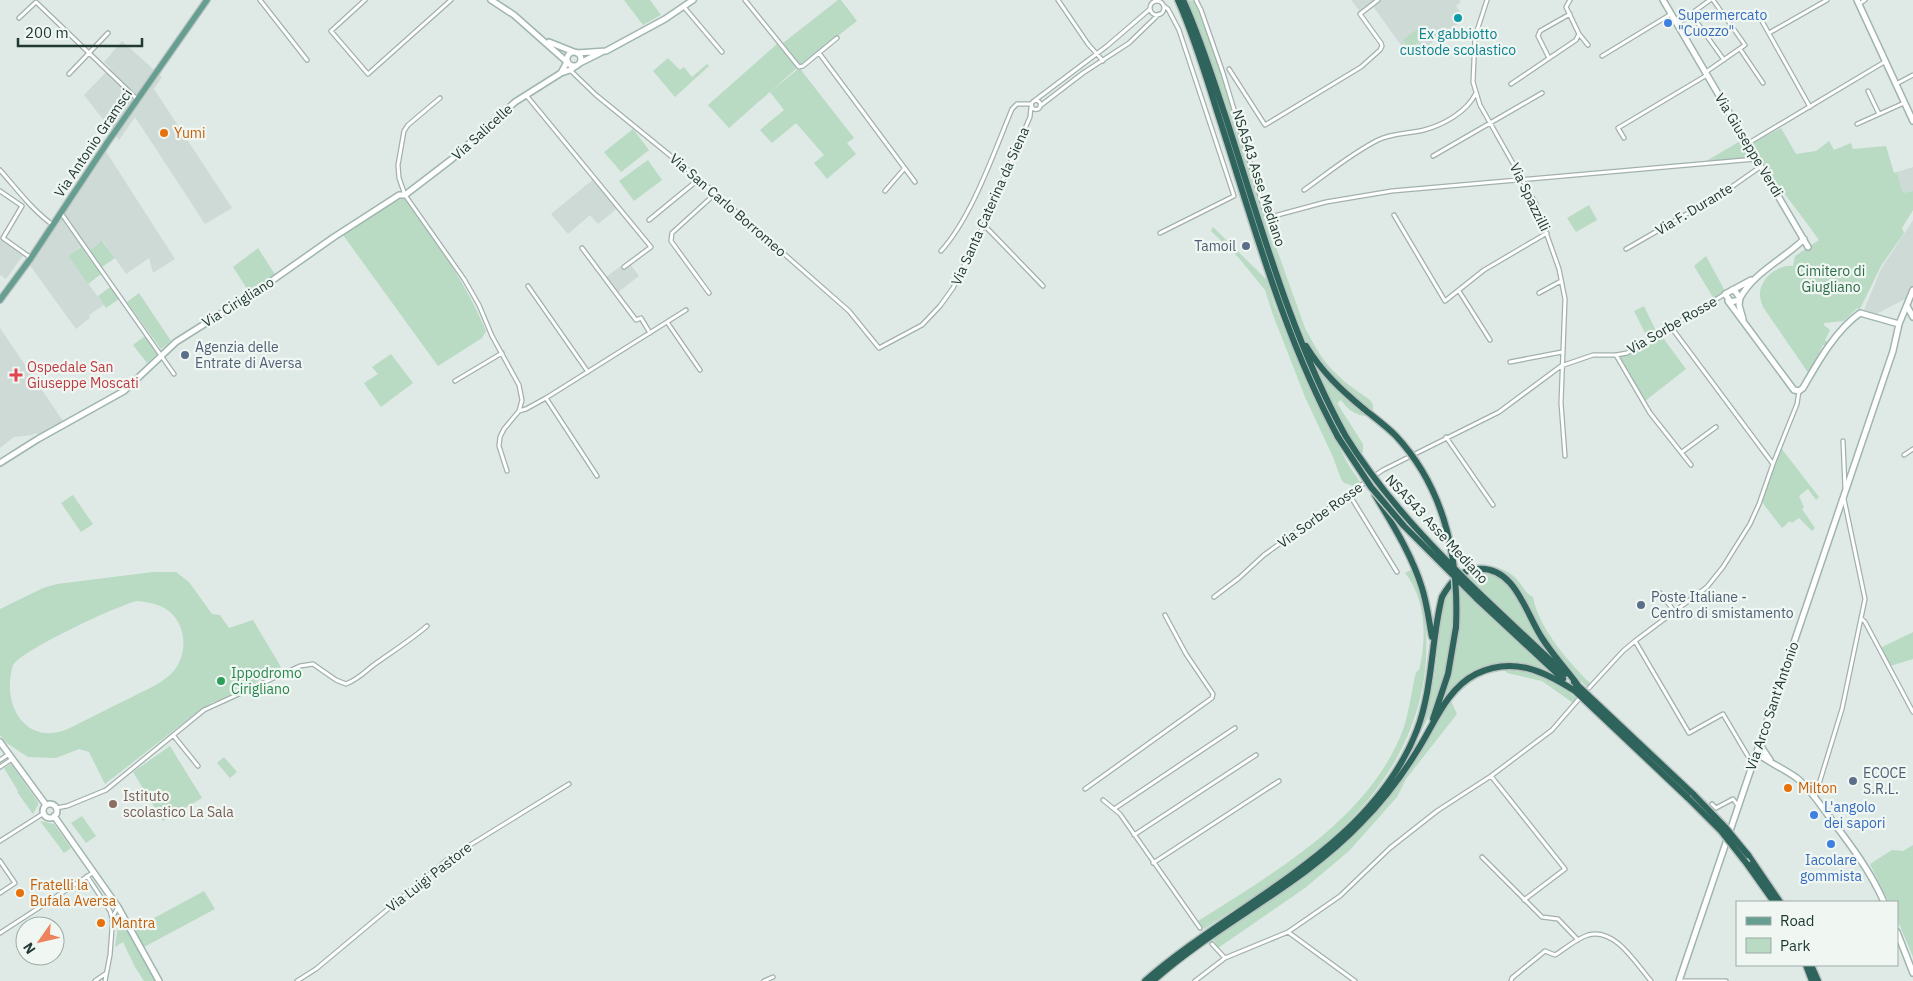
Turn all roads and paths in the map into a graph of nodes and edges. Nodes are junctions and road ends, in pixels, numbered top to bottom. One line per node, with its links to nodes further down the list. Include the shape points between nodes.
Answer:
1 (207, 0): 70 (main road, Via Antonio Gramsci)
2 (260, 0): 48 (street)
3 (365, 0): 4 (street, via 331,31 368,74)
4 (451, 0)
5 (491, 0): 36 (street)
6 (693, 0): 23 (street)
7 (744, 0): 44 (street, via 799,67)
8 (1058, 0): 45 (street)
9 (1156, 0): 20 (street); 24 (street)
10 (1178, 0): 30 (highway, NSA543 Asse Mediano)
11 (1184, 0): 30 (highway)
12 (1196, 0): 89 (street, via 1223,73 1265,212 1270,217 1346,197)
13 (1378, 0): 54 (street, via 1360,14 1381,43 1380,50 1361,67 1265,125)
14 (1486, 0): 65 (street, Via Spazzilli, via 1475,37 1473,82)
15 (1570, 0): 26 (street, via 1566,7)
16 (1663, 0): 27 (street, Via Giuseppe Verdi)
17 (1711, 0): 28 (street); 39 (street, via 1745,45)
18 (1827, 0): 34 (street)
19 (1865, 0): 21 (street)
20 (1161, 1): 22 (street)
21 (1858, 2): 51 (street)
22 (1164, 6): 25 (street); 101 (street, via 1179,30 1234,196)
23 (684, 7): 40 (street); 42 (street)
24 (1150, 9): 25 (street, via 1154,15); 45 (street)
25 (1159, 14): 50 (street, via 1135,38)
26 (1570, 14): 35 (street); 47 (street, via 1540,31 1538,36)
27 (1671, 14): 32 (street, Via Giuseppe Verdi); 46 (street)
28 (1691, 14): 32 (street); 49 (street)
29 (1758, 14): 34 (street)
30 (1188, 17): 129 (highway, NSA543 Asse Mediano); 148 (highway, NSA543 Asse Mediano, via 1270,272 1308,377)
31 (19, 18): 43 (street, via 36,2)
32 (1677, 24): 58 (street, Via Giuseppe Verdi)
33 (108, 33): 43 (street)
34 (1769, 33): 74 (street)
35 (1579, 34): 38 (street); 47 (street, via 1576,40)
36 (542, 38): 41 (street, via 557,47); 52 (street)
37 (837, 38): 44 (street)
38 (1588, 45)
39 (1740, 49): 49 (street); 60 (street)
40 (606, 50): 41 (street); 53 (street)
41 (576, 52): 52 (street, via 568,55); 53 (street, via 581,58)
42 (722, 52)
43 (88, 53): 57 (street); 70 (street)
44 (819, 53): 86 (street)
45 (1098, 54): 50 (street); 63 (street)
46 (1602, 56)
47 (1549, 58): 61 (street)
48 (307, 60)
49 (1724, 60): 58 (street)
50 (1103, 61): 68 (street)
51 (1886, 61): 62 (street); 74 (street)
52 (567, 62): 53 (street); 56 (street)
53 (578, 65): 55 (street)
54 (1229, 69)
55 (570, 70): 56 (street); 88 (street, Via San Carlo Borromeo)
56 (561, 72): 67 (street, Via Salicelle)
57 (69, 74)
58 (1707, 74): 81 (street, via 1618,128); 82 (street, Via Giuseppe Verdi)
59 (1913, 75): 62 (street)
60 (1763, 83)
61 (1511, 84)
62 (1896, 84): 71 (street)
63 (1050, 89): 68 (street); 72 (street)
64 (1868, 91): 76 (street)
65 (1476, 92): 79 (street, Via Spazzilli); 91 (street, via 1473,100 1448,120 1424,130 1380,140)
66 (1542, 93): 79 (street)
67 (526, 95): 95 (street, Via Salicelle); 109 (street, via 651,247)
68 (1055, 95): 73 (street)
69 (440, 98): 95 (street, via 404,131 398,171)
70 (138, 100): 96 (main road, Via Antonio Gramsci)
71 (1905, 103): 76 (street); 78 (street)
72 (1032, 104): 73 (street, via 1038,101); 75 (street); 77 (street); 107 (street, via 1017,104 1012,109 954,237)
73 (1040, 106): 75 (street)
74 (1810, 107): 82 (street)
75 (1036, 110): 77 (street)
76 (1879, 114): 80 (street)
77 (1030, 117): 99 (street, Via Santa Caterina da Siena)
78 (1913, 121)
79 (1490, 123): 83 (street); 89 (street, Via Spazzilli)
80 (1857, 124)
81 (1624, 138)
82 (1748, 144): 84 (street, Via Giuseppe Verdi)
83 (1433, 156)
84 (1756, 159): 85 (street, Via Giuseppe Verdi); 89 (street)
85 (1760, 167): 103 (street, Via Giuseppe Verdi); 106 (street, Via F. Durante, via 1723,193)
86 (904, 169): 90 (street); 93 (street)
87 (0, 170): 100 (street, via 31,207)
88 (699, 178): 94 (street, Via San Carlo Borromeo); 98 (street)
89 (1522, 179): 102 (street, Via Spazzilli)
90 (915, 182)
91 (1304, 190)
92 (0, 191): 108 (street, via 22,206 3,238)
93 (885, 191)
94 (716, 193): 118 (street, via 672,233 671,241); 133 (street, Via San Carlo Borromeo, via 849,311)
95 (405, 195): 135 (street, via 464,279); 136 (street, Via Cirigliano, via 399,195 334,237)
96 (61, 214): 100 (main road, Via Antonio Gramsci); 136 (street)
97 (1394, 215): 116 (street, via 1445,301)
98 (649, 220)
99 (984, 225): 113 (street); 133 (street, Via Santa Caterina da Siena, via 956,282 940,306 922,325)
100 (53, 226): 108 (main road, Via Antonio Gramsci)
101 (1160, 233)
102 (1547, 233): 111 (street, Via Spazzilli); 116 (street, via 1484,270)
103 (1804, 239): 104 (street, Via Giuseppe Verdi); 110 (street)
104 (1808, 247)
105 (582, 248): 131 (street, via 636,320 641,318)
106 (1626, 249)
107 (941, 251)
108 (31, 258): 121 (main road, Via Antonio Gramsci)
109 (624, 267)
110 (1758, 276): 114 (street); 120 (street)
111 (1562, 281): 117 (street); 134 (street, via 1565,299)
112 (528, 286): 141 (street)
113 (1043, 286)
114 (1732, 290): 119 (street); 120 (street)
115 (1913, 290): 123 (street, Via Arco Sant'Antonio)
116 (1459, 291): 132 (street)
117 (1539, 292)
118 (709, 293)
119 (1725, 294): 122 (street); 130 (street, Via Sorbe Rosse)
120 (1740, 299): 122 (street); 127 (street)
121 (0, 300)
122 (1728, 301): 127 (street)
123 (1907, 306): 125 (street); 128 (street, Via Arco Sant'Antonio)
124 (686, 310): 126 (street)
125 (1913, 317)
126 (667, 322): 131 (street); 140 (street)
127 (1745, 324): 144 (street, via 1791,387)
128 (1899, 324): 144 (street, via 1860,313 1830,345); 162 (street, Via Arco Sant'Antonio, via 1893,351)
129 (1294, 326): 148 (highway, NSA543 Asse Mediano); 177 (highway, bridge, via 1333,383 1395,435 1423,470 1438,502 1451,542 1456,627)
130 (1671, 327): 137 (street, Via Sorbe Rosse, via 1627,353); 156 (street)
131 (650, 333): 141 (street)
132 (1490, 340)
133 (879, 348)
134 (1562, 352): 138 (street); 139 (street)
135 (502, 353): 143 (street); 146 (street, via 520,388 522,400)
136 (161, 354): 142 (street); 155 (street, Via Cirigliano, via 124,391)
137 (1616, 355): 139 (street, Via Sorbe Rosse, via 1593,355); 152 (street, via 1650,413)
138 (1510, 362)
139 (1561, 366): 149 (street, Via Sorbe Rosse, via 1499,412); 154 (street)
140 (700, 370)
141 (588, 372): 145 (street)
142 (174, 374)
143 (455, 381)
144 (1799, 391): 156 (street)
145 (546, 398): 146 (street); 159 (street)
146 (519, 411): 158 (street, via 500,437 500,451)
147 (1716, 427): 152 (street)
148 (1342, 436): 160 (highway, NSA543 Asse Mediano, bridge); 165 (highway, NSA543 Asse Mediano, bridge, via 1397,508)
149 (1446, 437): 161 (street, Via Sorbe Rosse, via 1383,470); 163 (street)
150 (1843, 441): 162 (street)
151 (1913, 449): 153 (street)
152 (1682, 452): 157 (street)
153 (1904, 455)
154 (1565, 456)
155 (0, 463)
156 (1773, 464): 168 (street, via 1759,504 1723,567 1707,587)
157 (1691, 465)
158 (507, 471)
159 (596, 476)
160 (1371, 487): 165 (highway, NSA543 Asse Mediano, bridge, via 1404,526); 172 (highway, bridge, via 1416,571)
161 (1349, 494): 164 (street); 167 (street, Via Sorbe Rosse, via 1264,555)
162 (1844, 495): 170 (street, via 1865,599); 181 (street, Via Arco Sant'Antonio)
163 (1493, 505)
164 (1397, 572)
165 (1478, 596): 174 (highway, NSA543 Asse Mediano)
166 (1656, 596): 168 (street, via 1660,593)
167 (1214, 597)
168 (1675, 612): 173 (street)
169 (1165, 615): 194 (street, via 1213,694 1212,698)
170 (1861, 618): 178 (street); 196 (street, via 1842,708)
171 (427, 626): 180 (street, via 357,680 346,684 313,664 300,666 204,710)
172 (1433, 641): 174 (highway, via 1442,597 1449,584 1471,570 1498,573 1514,588); 237 (highway, via 1422,713 1410,746 1386,785 1359,817 1310,861 1178,953)
173 (1635, 642): 175 (street); 189 (street, via 1689,733 1723,714)
174 (1576, 688): 177 (highway, via 1534,669 1506,666 1475,675); 195 (highway, NSA543 Asse Mediano)
175 (1589, 688)
176 (1578, 700): 191 (street, via 1552,730)
177 (1439, 708): 238 (highway, via 1429,732 1392,787 1339,845)
178 (1913, 712)
179 (1235, 728): 202 (street)
180 (173, 735): 188 (street); 201 (street, via 106,790)
181 (1761, 741): 183 (street, Via Arco Sant'Antonio); 187 (street)
182 (0, 742): 185 (street)
183 (1757, 753): 187 (street); 189 (street, Via Arco Sant'Antonio)
184 (1256, 756): 205 (street)
185 (10, 757): 186 (street); 190 (street); 199 (street)
186 (0, 760)
187 (1770, 761): 189 (street); 196 (street, via 1793,775)
188 (198, 766)
189 (1752, 766): 200 (street, Via Arco Sant'Antonio)
190 (0, 767)
191 (1491, 776): 213 (street, via 1565,869); 221 (street, via 1437,811 1390,848 1340,896)
192 (1279, 781): 209 (street)
193 (568, 784): 235 (street, Via Luigi Pastore, via 449,858)
194 (1085, 789)
195 (1691, 796): 214 (highway, bridge); 215 (highway, bridge, via 1725,827 1748,855 1774,893)
196 (1814, 797): 216 (street, via 1858,855)
197 (1103, 800): 202 (street)
198 (1712, 804): 200 (street, via 1716,808 1733,799)
199 (46, 805): 201 (street); 203 (street)
200 (1738, 806): 243 (street, Via Arco Sant'Antonio)
201 (56, 808): 204 (street)
202 (1114, 809): 205 (street)
203 (44, 813): 204 (street, via 48,817); 206 (street)
204 (54, 816): 210 (street)
205 (1134, 835): 209 (street)
206 (0, 842)
207 (1482, 857): 213 (street)
208 (0, 861): 212 (street, via 15,883)
209 (1153, 863): 220 (street)
210 (94, 872): 211 (street); 217 (street)
211 (87, 876): 219 (street, via 110,911); 222 (street)
212 (0, 893)
213 (1524, 900): 224 (street, via 1542,916 1558,919)
214 (1775, 901)
215 (1776, 901)
216 (1884, 901)
217 (118, 908): 218 (street); 219 (street)
218 (124, 918): 219 (street); 219 (street); 234 (street)
219 (112, 921): 230 (street)
220 (1200, 928)
221 (1288, 932): 226 (street); 240 (street)
222 (0, 934)
223 (1898, 935): 229 (street)
224 (1578, 940): 241 (street, via 1555,955 1545,951); 242 (street, via 1597,934 1606,936 1622,947)
225 (1212, 944): 226 (street)
226 (1224, 958): 239 (street)
227 (1806, 966): 245 (highway)
228 (1811, 966): 246 (highway)
229 (1913, 973)
230 (106, 974): 232 (street); 233 (street)
231 (773, 976): 236 (street)
232 (95, 981)
233 (105, 981)
234 (159, 981)
235 (298, 981)
236 (764, 981)
237 (1145, 981)
238 (1153, 981)
239 (1195, 981)
240 (1355, 981)
241 (1511, 981)
242 (1651, 981)
243 (1679, 981): 244 (street)
244 (1726, 981)
245 (1812, 981)
246 (1818, 981)

